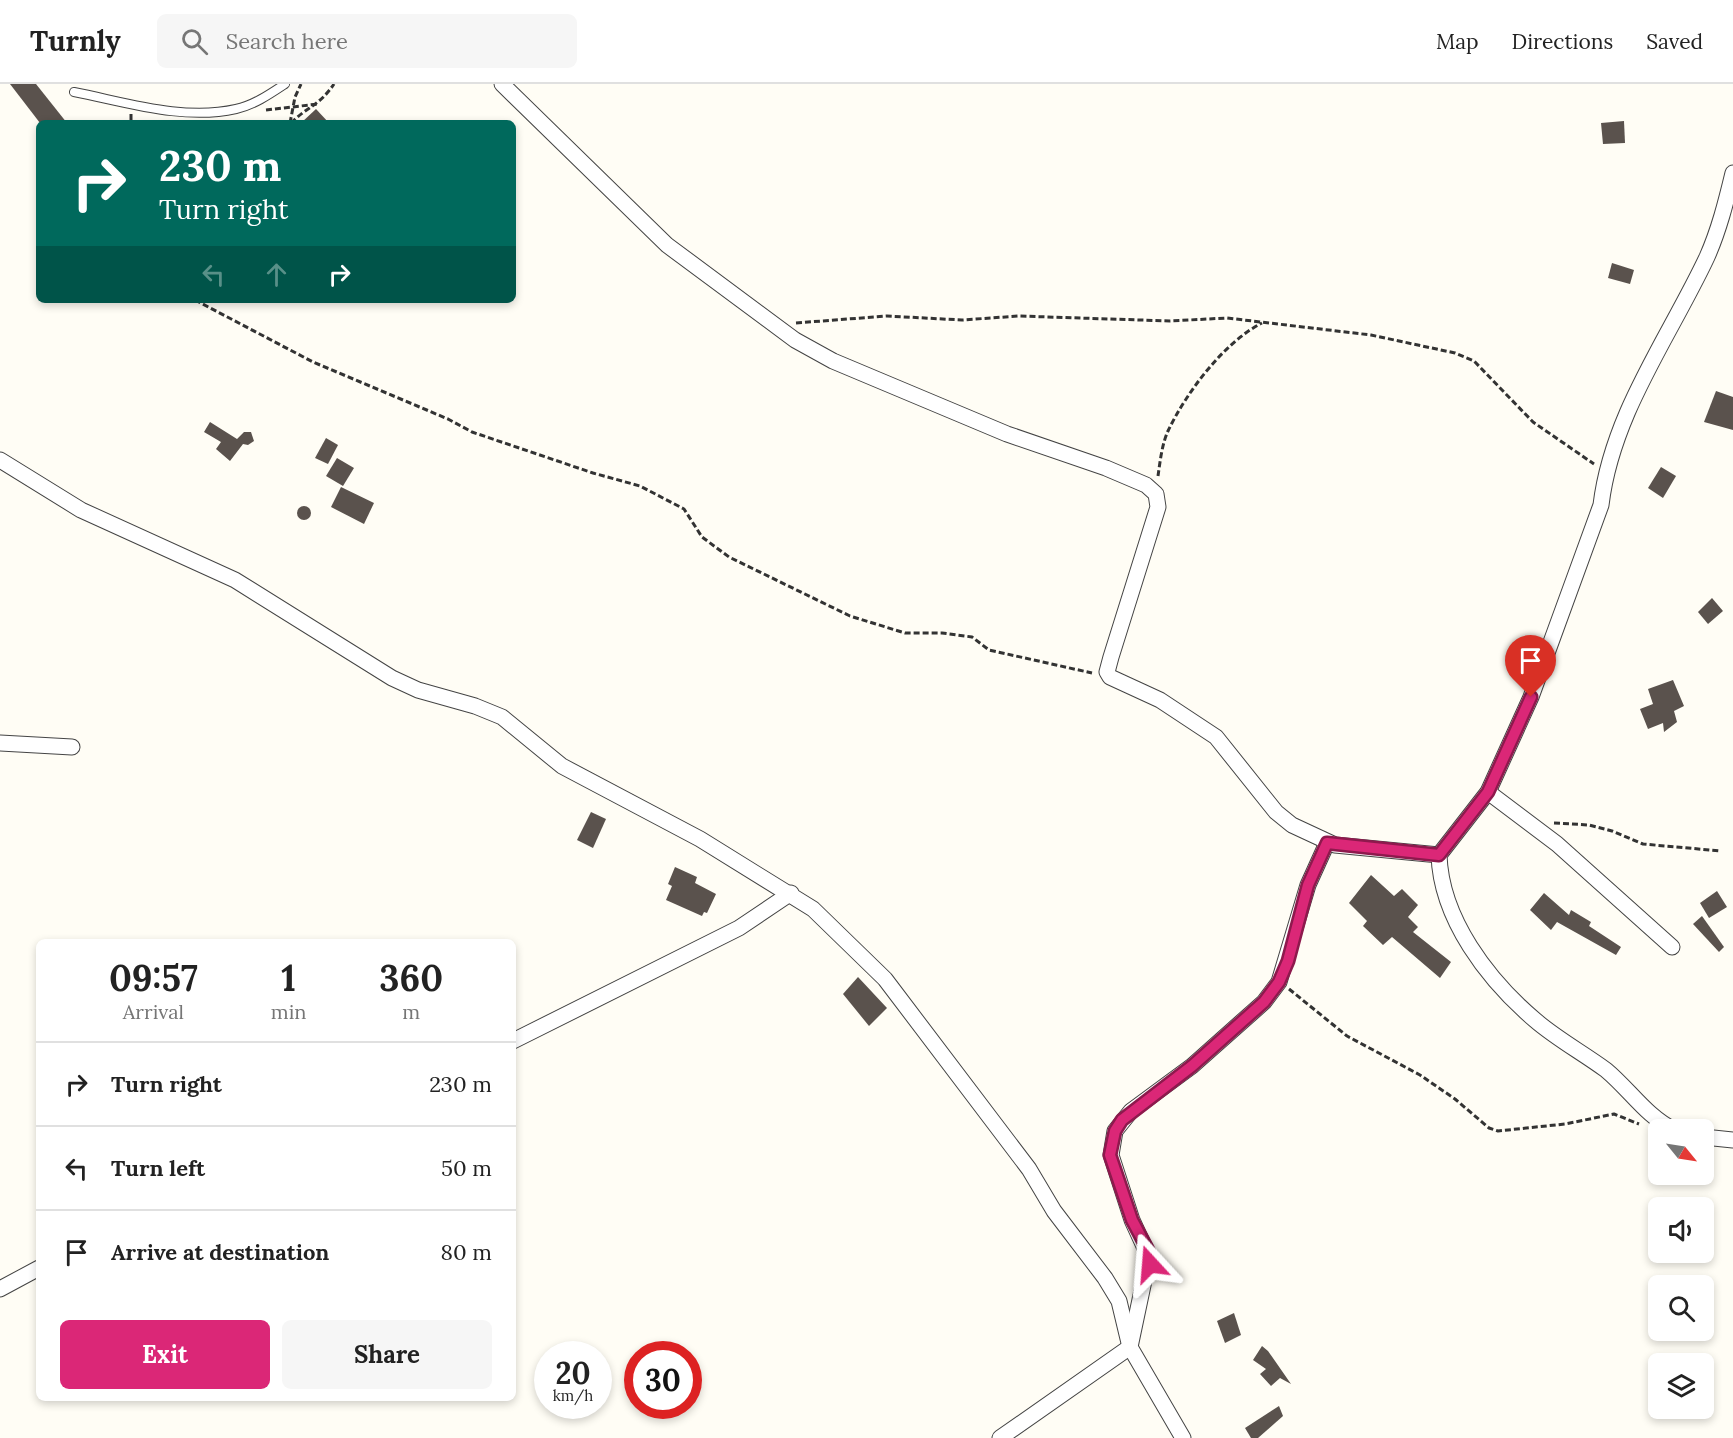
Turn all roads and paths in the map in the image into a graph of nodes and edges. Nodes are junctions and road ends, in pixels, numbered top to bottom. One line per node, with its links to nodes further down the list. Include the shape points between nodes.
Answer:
1 (285, 84): 5 (lane, via 236,109 196,114)
2 (301, 84): 7 (path)
3 (334, 84): 6 (path)
4 (502, 84): 14 (street, via 667,245)
5 (74, 92)
6 (318, 104): 7 (path); 9 (path)
7 (292, 106): 8 (path)
8 (290, 120)
9 (293, 120)
10 (1733, 173): 11 (street)
11 (1728, 211): 16 (street, via 1635,395)
12 (201, 303): 18 (path, via 313,362 472,432 640,486 684,509 702,537 729,557 850,616 904,633 972,637 989,650)
13 (1263, 322): 14 (path, via 1227,318 1170,321 1019,316 962,320 887,315); 16 (path, via 1371,335 1455,353 1474,361 1533,422); 17 (path, via 1246,331 1219,358 1182,408 1168,431)
14 (776, 326): 17 (street, via 833,362 1007,434 1106,468 1146,485)
15 (0, 460): 26 (street, via 81,510 235,580 392,678 502,717 562,766 700,839)
16 (1605, 472): 21 (street, via 1601,505 1576,579 1531,697)
17 (1156, 494): 18 (street, via 1158,507 1111,657 1107,672)
18 (1110, 677): 23 (street, via 1160,700 1216,737 1276,812)
19 (0, 743): 20 (street)
20 (72, 747)
21 (1488, 792): 22 (street); 25 (street)
22 (1525, 818): 24 (path, via 1589,825 1655,846); 27 (street)
23 (1327, 843): 25 (street); 28 (street, via 1308,885)
24 (1721, 851)
25 (1439, 855): 30 (street, via 1453,917 1497,983 1536,1021 1606,1070)
26 (791, 893): 29 (street, via 739,928); 36 (street, via 813,909 885,979 1029,1169 1054,1211 1119,1301)
27 (1672, 947)
28 (1279, 982): 31 (path, via 1347,1036 1420,1075 1489,1128 1498,1131 1565,1124 1614,1114); 36 (street, via 1264,1002 1192,1066 1131,1111 1115,1131 1110,1155 1149,1257)
29 (516, 1040)
30 (1658, 1119)
31 (1643, 1127)
32 (1714, 1138): 33 (street)
33 (1733, 1140)
34 (36, 1270): 35 (street)
35 (0, 1289)
36 (1130, 1347): 37 (street); 38 (street)
37 (1000, 1438)
38 (1184, 1438)

